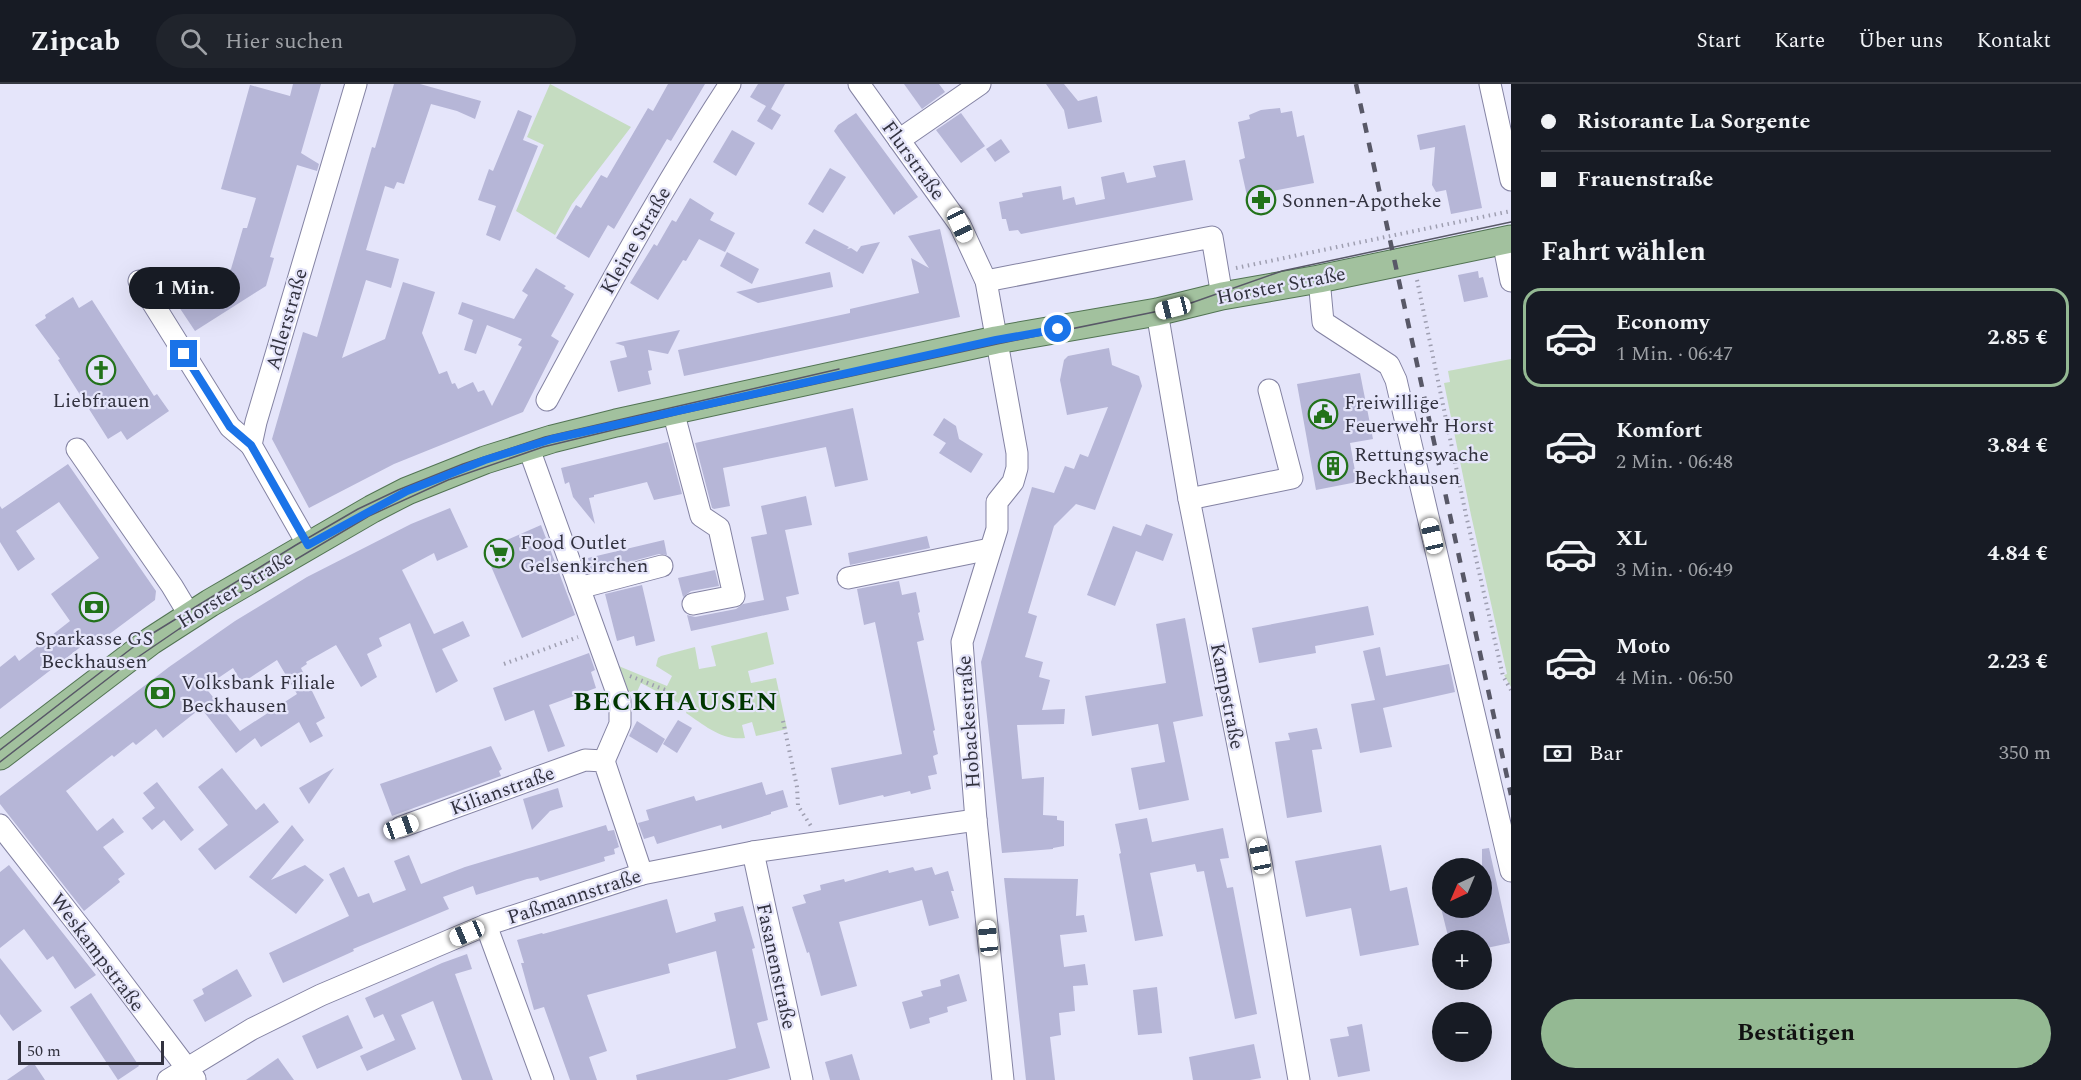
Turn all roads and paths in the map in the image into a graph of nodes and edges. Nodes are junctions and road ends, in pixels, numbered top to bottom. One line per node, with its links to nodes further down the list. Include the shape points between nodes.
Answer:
1 (356, 84): 22 (street, Adlerstraße)
2 (730, 84): 20 (street, Kleine Straße, via 669,179)
3 (859, 84): 6 (street, Flurstraße)
4 (980, 84): 6 (street)
5 (1490, 84): 7 (street)
6 (899, 140): 14 (street, Flurstraße, via 960,225)
7 (1511, 180)
8 (1511, 211): 11 (path)
9 (1507, 240): 10 (main road, Horster Straße); 15 (street)
10 (1413, 258): 12 (main road, Horster Straße); 36 (path, via 1468,526 1503,676)
11 (1233, 269)
12 (1319, 279): 16 (main road, Horster Straße); 46 (street, via 1323,322 1389,365 1396,380)
13 (139, 281): 22 (street, via 230,427)
14 (986, 281): 16 (street, via 1212,237); 18 (street, Flurstraße)
15 (1511, 281)
16 (1222, 296): 17 (main road, Horster Straße)
17 (1157, 312): 18 (main road, Horster Straße); 25 (street, Kampstraße)
18 (996, 340): 21 (main road, Horster Straße); 27 (street, Hobackestraße, via 1017,468 1013,482 997,502 997,529)
19 (1269, 390): 25 (street, via 1292,478)
20 (547, 400)
21 (673, 411): 23 (main road, Horster Straße); 31 (street, via 701,516 719,528 734,596)
22 (251, 445): 26 (street)
23 (528, 446): 26 (main road, Horster Straße, via 407,491); 30 (street)
24 (76, 449): 32 (street, via 176,586)
25 (1189, 500): 54 (street, Kampstraße, via 1260,856)
26 (308, 545): 32 (main road, Horster Straße)
27 (990, 549): 29 (street); 41 (street, Hobackestraße, via 962,642)
28 (662, 566): 30 (street)
29 (848, 578)
30 (579, 588): 33 (street)
31 (693, 604)
32 (190, 616): 39 (main road, Horster Straße, via 151,641)
33 (595, 631): 34 (path); 35 (street)
34 (504, 664)
35 (611, 673): 37 (path, via 633,676); 40 (street, via 620,700 620,724)
36 (1511, 690)
37 (668, 691)
38 (783, 721): 44 (path, via 798,806)
39 (0, 756)
40 (604, 761): 43 (street, Kilianstraße, via 585,760); 47 (street)
41 (976, 820): 44 (street, Paßmannstraße); 53 (street, Hobackestraße)
42 (0, 825): 49 (street, Weskampstraße)
43 (401, 827)
44 (821, 842): 45 (street, Paßmannstraße)
45 (753, 852): 47 (street, Paßmannstraße); 52 (street, Fasanenstraße)
46 (1511, 871)
47 (642, 874): 48 (street, Paßmannstraße)
48 (486, 925): 49 (street, Paßmannstraße, via 321,995 252,1029); 51 (street)
49 (191, 1074): 50 (street, Paßmannstraße)
50 (168, 1080)
51 (543, 1080)
52 (802, 1080)
53 (1003, 1080)
54 (1299, 1080)

